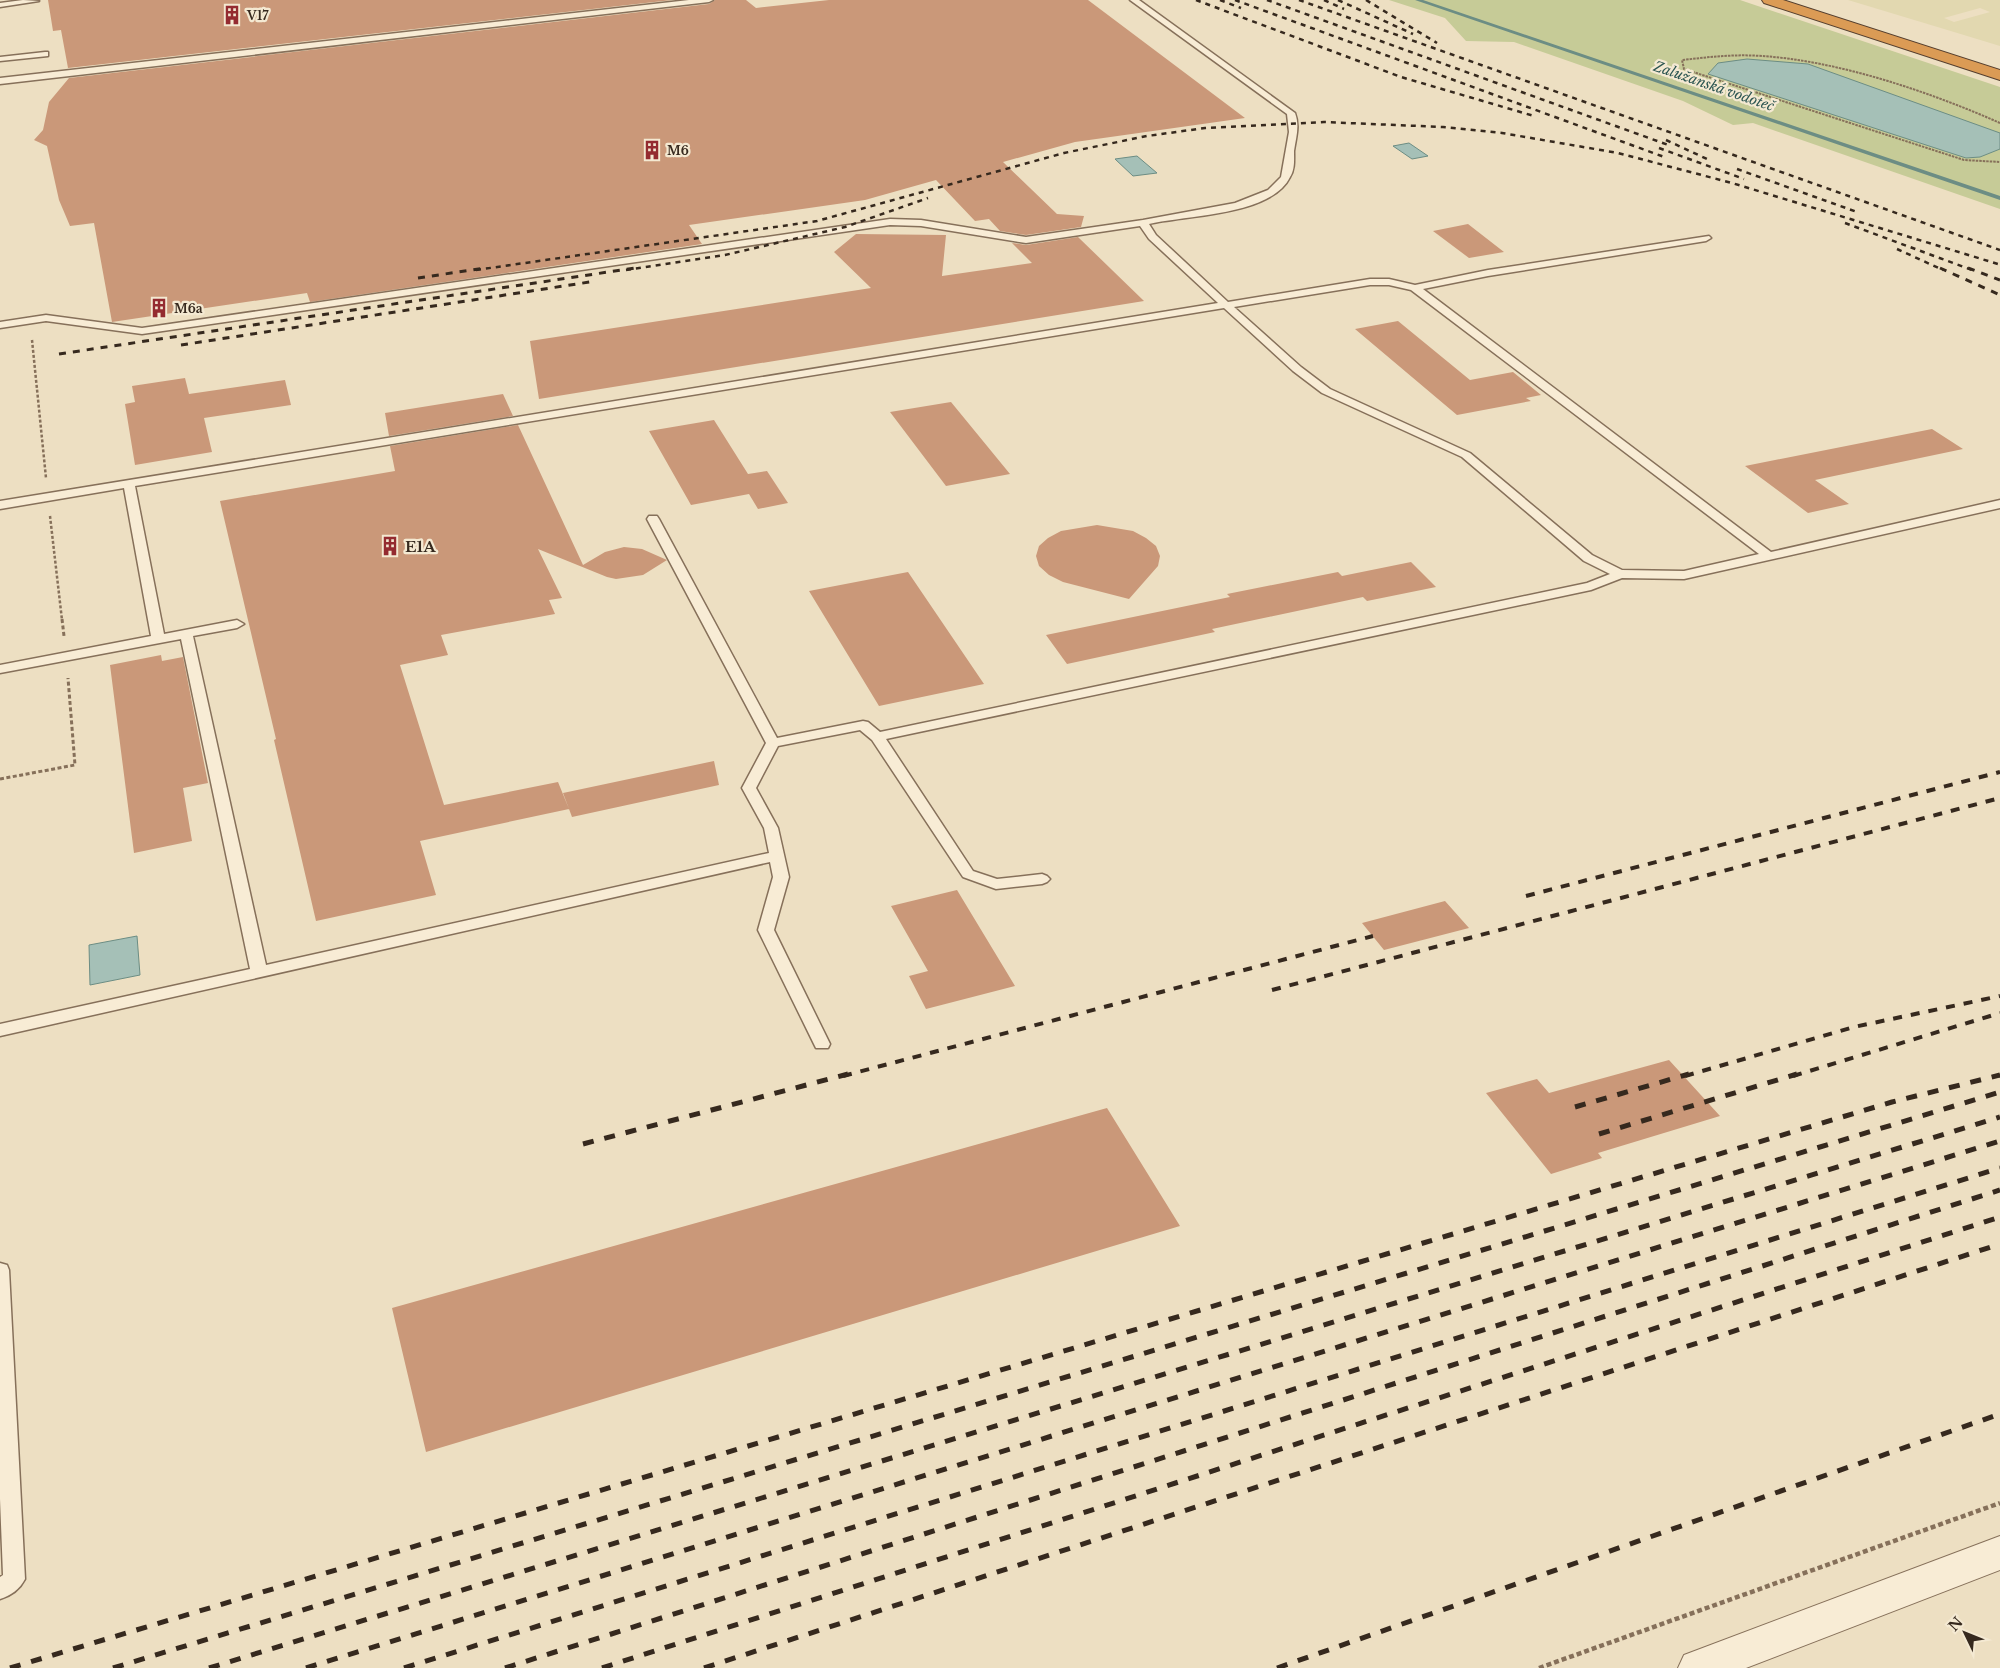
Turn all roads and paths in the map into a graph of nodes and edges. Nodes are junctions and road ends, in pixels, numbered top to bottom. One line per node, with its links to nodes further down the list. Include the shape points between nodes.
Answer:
1 (709, 0): 11 (lane)
2 (1134, 0): 14 (lane, via 1291,113 1295,124 1288,171 1285,179 1271,192 1222,209 1158,218)
3 (1769, 0): 10 (highway)
4 (1804, 0): 9 (highway)
5 (35, 1): 6 (lane)
6 (0, 5)
7 (45, 54): 8 (lane)
8 (0, 59)
9 (2000, 63)
10 (2000, 75)
11 (0, 81)
12 (2000, 123): 13 (path, via 1830,64 1762,54 1682,60 1684,69 1964,160)
13 (2000, 162)
14 (1143, 224): 17 (lane, via 1152,237); 18 (lane, via 1026,240 921,223 890,222 142,331 46,318)
15 (1706, 238): 16 (lane, via 1498,271)
16 (1415, 288): 17 (lane, via 1390,282 1370,282); 25 (lane)
17 (1226, 305): 20 (lane); 26 (lane, via 1297,369 1326,390 1466,455 1588,558)
18 (19, 322): 19 (lane); 21 (path, via 31,330)
19 (0, 325)
20 (129, 484): 21 (lane); 29 (lane)
21 (47, 497): 22 (lane); 30 (path)
22 (0, 504)
23 (2000, 504): 25 (lane)
24 (653, 519): 33 (lane)
25 (1770, 557): 26 (lane, via 1684,575)
26 (1620, 574): 32 (lane, via 1591,586)
27 (237, 624): 28 (lane)
28 (186, 633): 29 (lane); 37 (lane)
29 (158, 638): 30 (lane)
30 (66, 656): 31 (lane); 34 (path, via 75,765)
31 (0, 669)
32 (877, 737): 33 (lane, via 863,725); 36 (lane, via 968,874 996,884)
33 (773, 743): 35 (lane, via 749,788 771,828)
34 (0, 779)
35 (777, 856): 37 (lane); 39 (lane, via 781,877 766,930)
36 (1042, 879)
37 (259, 972): 38 (lane)
38 (0, 1030)
39 (822, 1044)
40 (0, 1270): 43 (lane, via 14,1579)
41 (2000, 1503): 44 (path)
42 (2000, 1553): 45 (street)
43 (0, 1590)
44 (1539, 1668)
45 (1698, 1668)

